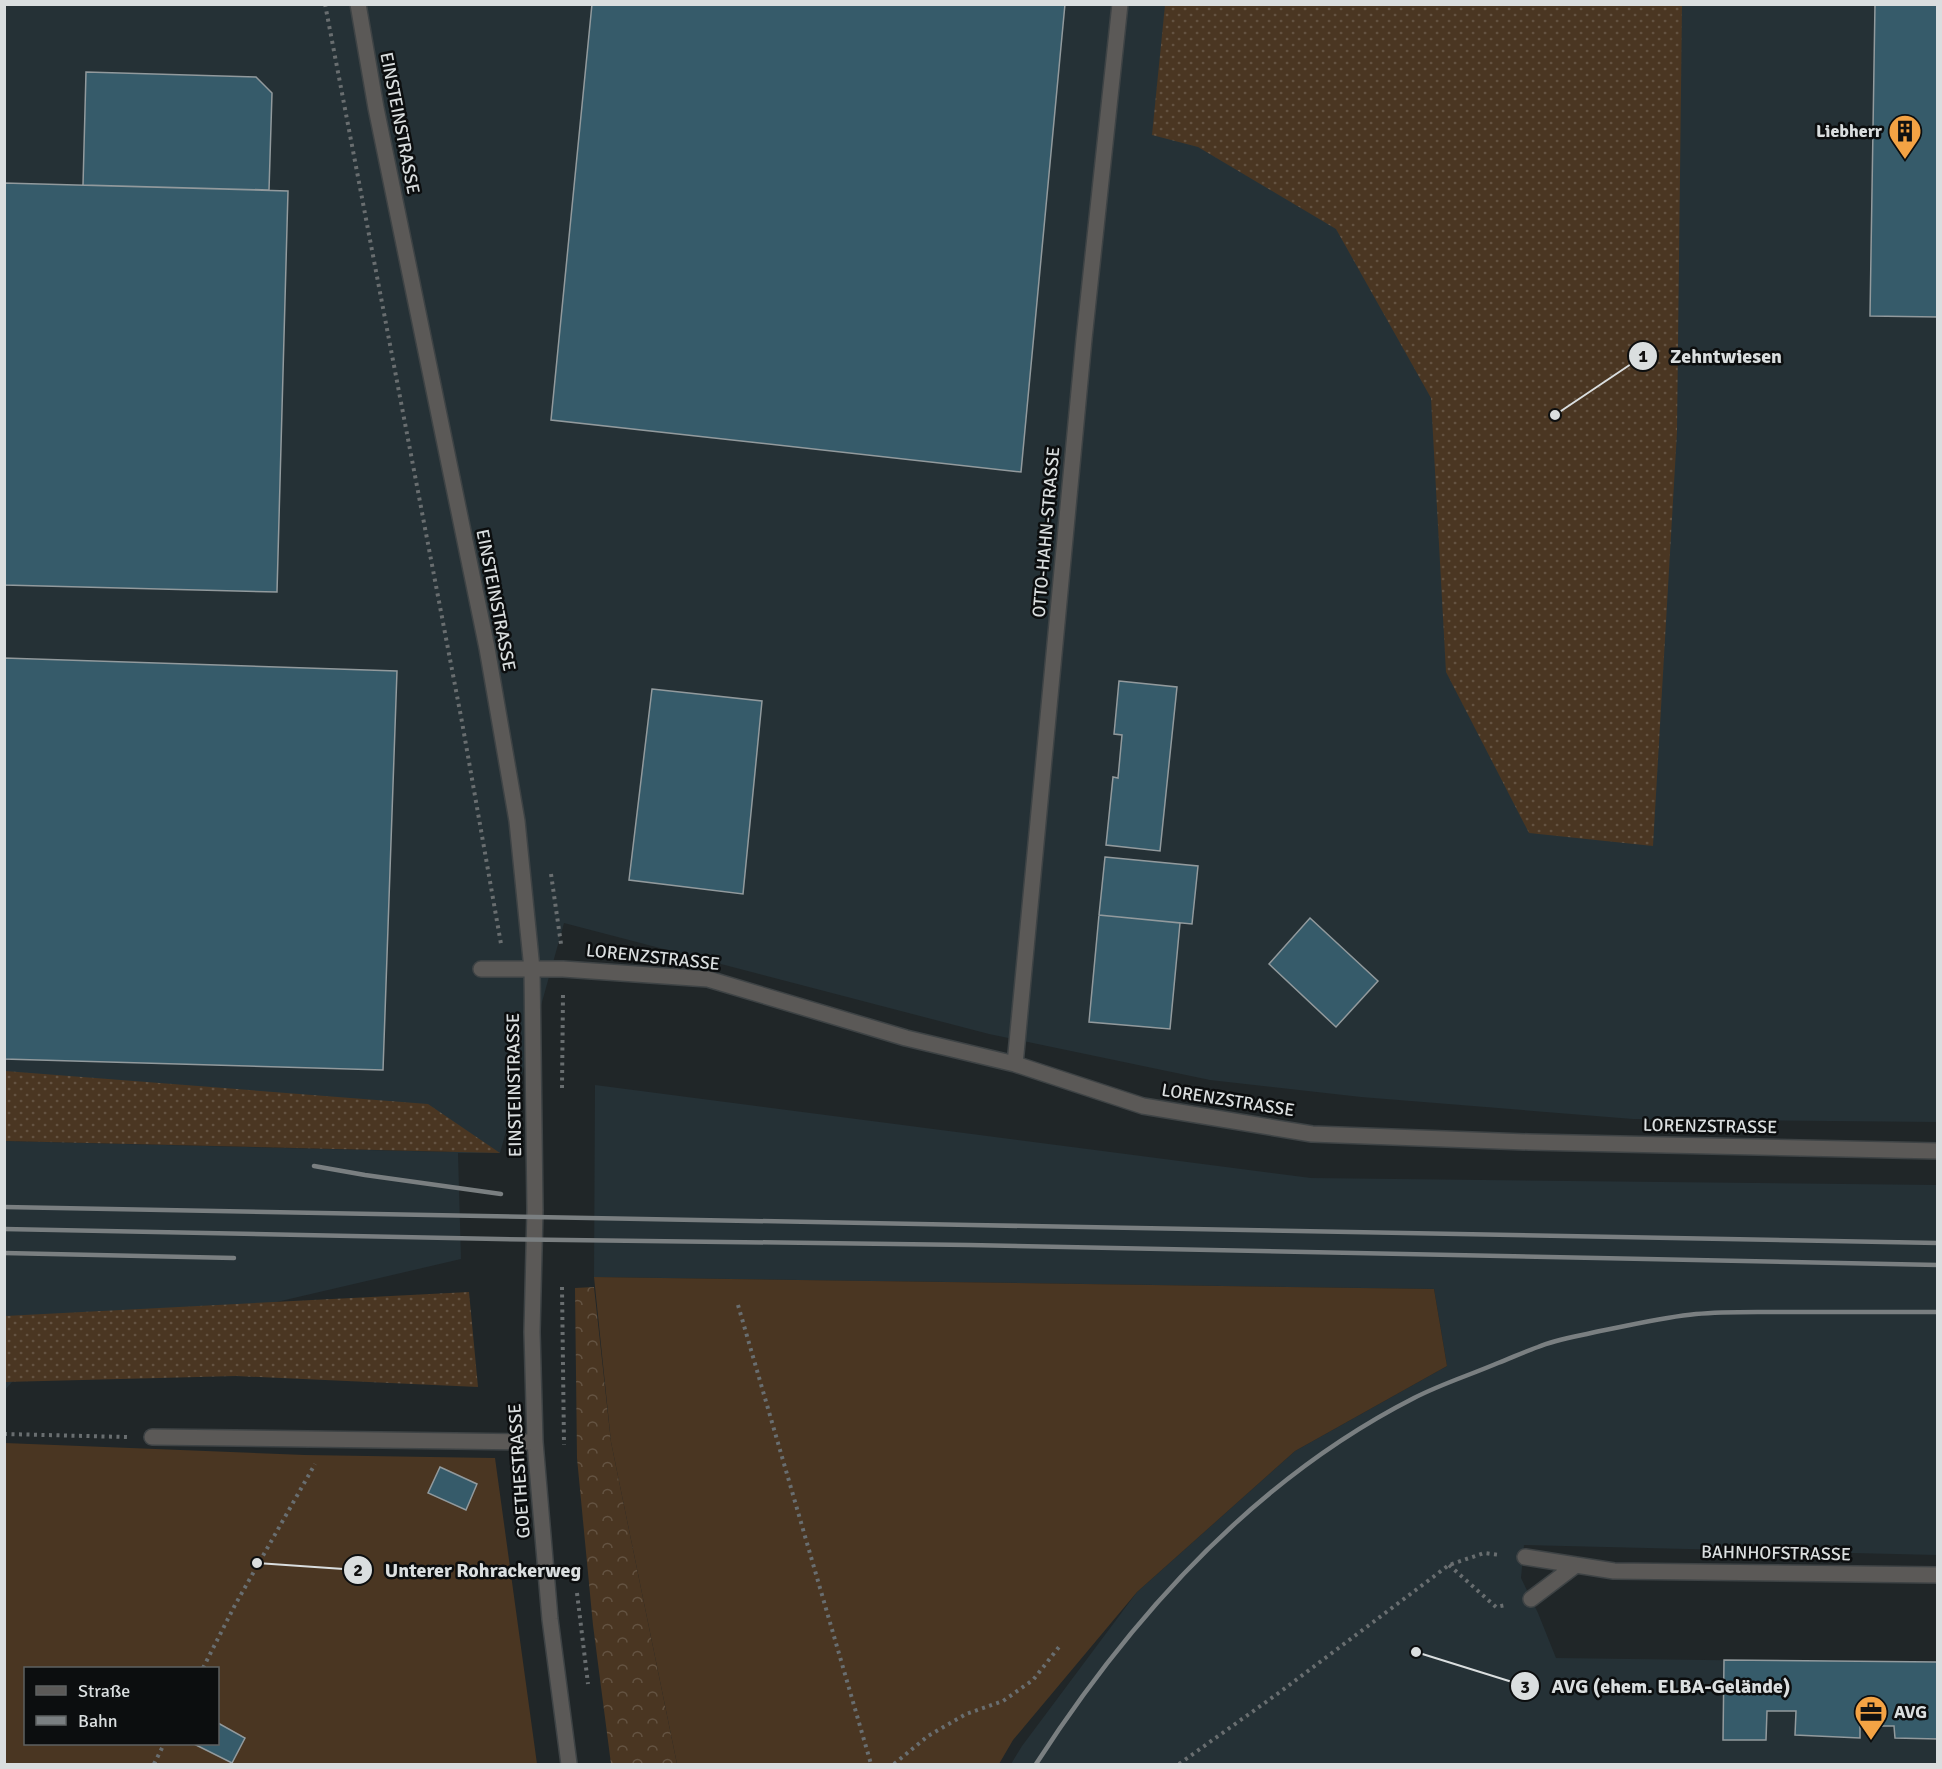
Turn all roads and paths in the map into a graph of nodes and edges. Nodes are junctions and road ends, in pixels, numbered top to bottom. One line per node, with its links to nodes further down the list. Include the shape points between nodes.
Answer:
1 (325, 4): 5 (path, via 462,722)
2 (358, 4): 6 (street, EINSTEINSTRASSE, via 487,648 517,821)
3 (1120, 4): 7 (street, OTTO-HAHN-STRASSE, via 1082,351)
4 (481, 969): 5 (street, LORENZSTRASSE)
5 (504, 969): 6 (street, LORENZSTRASSE)
6 (532, 969): 7 (street, LORENZSTRASSE, via 708,979 906,1038); 9 (street, EINSTEINSTRASSE)
7 (1015, 1064): 8 (street, LORENZSTRASSE, via 1143,1106 1312,1134)
8 (1938, 1150)
9 (535, 1210): 14 (street, GOETHESTRASSE)
10 (738, 1305): 27 (path)
11 (4, 1434): 12 (path)
12 (152, 1437): 13 (street)
13 (321, 1441): 14 (street); 22 (path, via 320,1457)
14 (535, 1442): 26 (street, GOETHESTRASSE, via 550,1619)
15 (1525, 1557): 16 (path, via 1484,1553); 17 (street, BAHNHOFSTRASSE)
16 (1449, 1565): 20 (path, via 1496,1608); 29 (path)
17 (1576, 1565): 18 (street, BAHNHOFSTRASSE, via 1614,1570); 20 (street)
18 (1938, 1575)
19 (576, 1587): 23 (path)
20 (1531, 1599)
21 (1059, 1647): 28 (path, via 1033,1680 1003,1701 966,1714 928,1736)
22 (204, 1667)
23 (589, 1694)
24 (163, 1745): 25 (path)
25 (154, 1764)
26 (569, 1764)
27 (871, 1764)
28 (894, 1764)
29 (1179, 1764)

